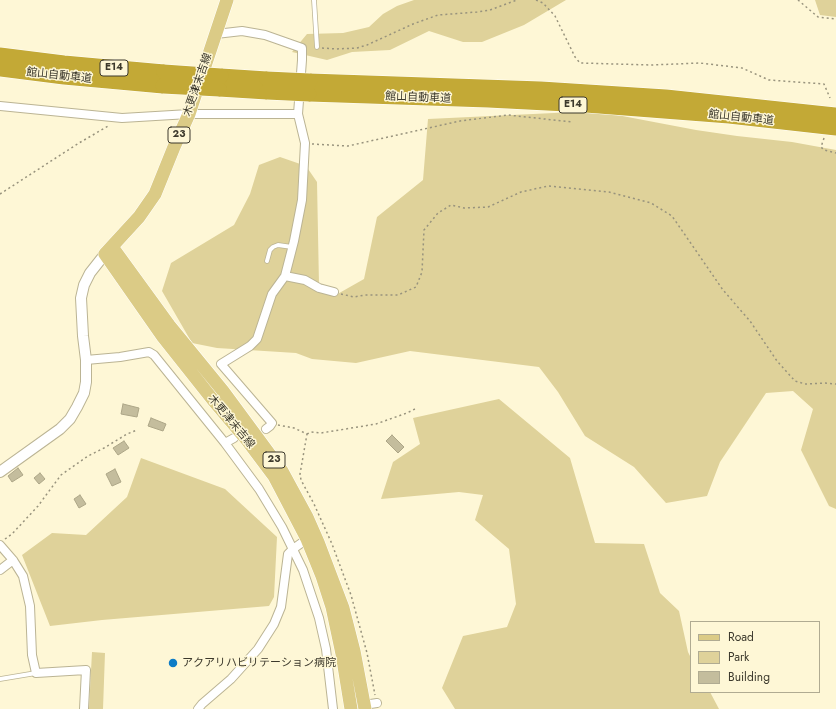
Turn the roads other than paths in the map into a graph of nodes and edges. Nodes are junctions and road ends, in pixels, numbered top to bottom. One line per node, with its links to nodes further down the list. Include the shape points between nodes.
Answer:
1 (227, 0): 3 (main road, 木更津末吉線 / 23)
2 (314, 0): 4 (lane)
3 (216, 34): 10 (main road, 木更津末吉線 / 23); 11 (street, via 242,31 265,35 302,48)
4 (317, 47)
5 (0, 56): 6 (highway, 館山自動車道 / E14)
6 (22, 65): 7 (highway, 館山自動車道 / E14); 8 (highway, 館山自動車道 / E14, bridge, via 164,79)
7 (0, 69)
8 (309, 88): 12 (highway, 館山自動車道 / E14, via 541,90 666,97); 13 (highway, 館山自動車道 / E14, via 729,116)
9 (0, 106): 10 (street, via 122,118)
10 (189, 114): 11 (street); 15 (main road, 木更津末吉線 / 23, via 155,194 140,218)
11 (298, 114): 14 (street, via 306,143 302,200)
12 (836, 115)
13 (830, 133)
14 (293, 247): 16 (lane, via 273,247); 17 (street)
15 (109, 251): 19 (street, via 90,273 81,298); 21 (main road, 木更津末吉線 / 23); 26 (main road, 木更津末吉線 / 23, via 163,337 274,476)
16 (267, 260)
17 (285, 276): 18 (street, via 305,280 319,288); 20 (street, via 272,294 257,339)
18 (334, 292)
19 (86, 360): 24 (street, via 149,352); 25 (street, via 84,393 70,419)
20 (221, 364): 21 (street); 22 (street, via 272,423)
21 (205, 369): 33 (main road, 木更津末吉線 / 23, via 282,471 307,517 343,608)
22 (266, 429)
23 (234, 438): 24 (street)
24 (225, 443): 28 (street, via 259,489)
25 (0, 472)
26 (307, 539): 28 (street); 37 (main road, 木更津末吉線 / 23, via 332,606)
27 (0, 544): 29 (street)
28 (293, 548): 35 (street, via 288,554 281,607 274,624 248,661); 36 (street, via 319,618 326,649)
29 (13, 560): 30 (street); 31 (street, via 23,576 30,606 32,655)
30 (0, 570)
31 (36, 673): 32 (lane); 34 (street, via 86,670)
32 (0, 679)
33 (368, 706)
34 (84, 709)
35 (198, 709)
36 (333, 709)
37 (351, 709)

